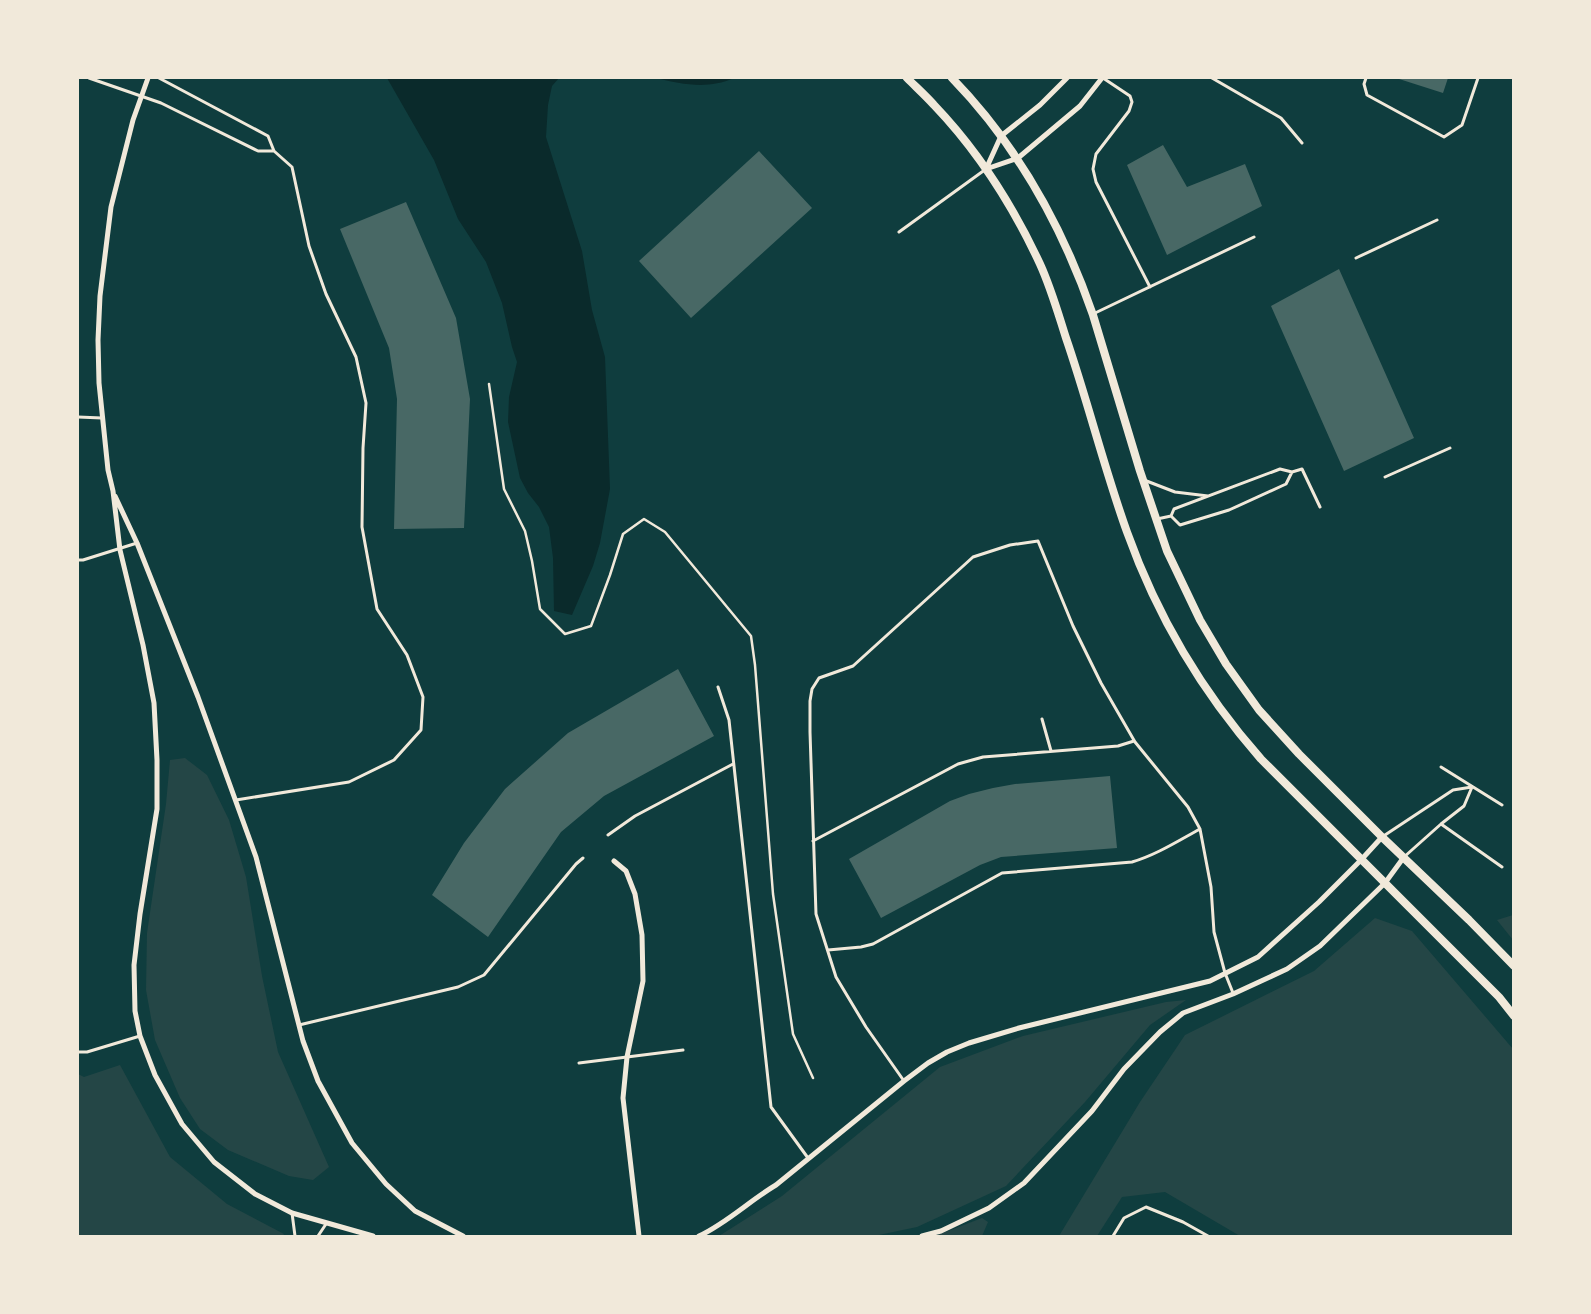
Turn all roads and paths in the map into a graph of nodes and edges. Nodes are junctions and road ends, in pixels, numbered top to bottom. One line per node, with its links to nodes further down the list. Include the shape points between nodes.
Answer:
1 (88, 78): 11 (lane)
2 (148, 78): 11 (street)
3 (159, 78): 14 (lane, via 268,136)
4 (907, 78): 16 (street, via 935,106)
5 (952, 78): 12 (street)
6 (1066, 78): 12 (street, via 1040,105)
7 (1103, 78): 15 (street, via 1080,106); 21 (lane, via 1130,96 1132,102 1096,154 1093,169 1096,182)
8 (1212, 78): 13 (lane, via 1281,118)
9 (1366, 78): 10 (lane, via 1367,95 1444,137 1462,125)
10 (1478, 78)
11 (141, 97): 14 (lane, via 161,103 258,151); 25 (street, via 111,207 103,270 98,340)
12 (1001, 136): 15 (street); 16 (street)
13 (1302, 143)
14 (274, 151): 45 (lane, via 292,168 309,246 326,294 356,357 366,402 362,448 362,527 377,609 407,656 423,697 421,730 394,760 348,782)
15 (1018, 158): 16 (street); 22 (street, via 1055,224)
16 (986, 169): 18 (lane); 54 (street, via 1026,236 1053,297 1127,531 1170,631 1198,678 1241,737)
17 (1437, 220): 20 (lane)
18 (900, 232)
19 (1254, 237): 21 (lane)
20 (1356, 258)
21 (1150, 287): 22 (lane)
22 (1092, 315): 29 (street)
23 (489, 384): 69 (path, via 504,489 525,531 540,608 565,634 591,626 623,534 644,518 665,532 751,636 774,904 793,1034)
24 (78, 417): 25 (lane)
25 (102, 418): 30 (street)
26 (1450, 448): 28 (lane)
27 (1292, 472): 31 (lane, via 1280,469); 32 (lane, via 1302,468); 33 (lane, via 1286,484 1229,510 1180,525)
28 (1385, 477)
29 (1143, 480): 31 (lane, via 1175,492); 34 (street)
30 (113, 491): 35 (street); 36 (street)
31 (1208, 496): 33 (lane, via 1174,509)
32 (1320, 507)
33 (1171, 516): 34 (lane)
34 (1156, 519): 50 (street, via 1167,551 1200,620 1226,664 1259,710)
35 (137, 544): 36 (lane); 45 (street)
36 (120, 550): 37 (lane); 64 (street, via 154,703 157,760 157,809 134,965 135,1012)
37 (78, 560)
38 (718, 687): 42 (lane, via 729,720)
39 (1042, 719): 41 (lane)
40 (1134, 741): 41 (lane, via 1118,746); 48 (lane, via 1188,807); 51 (lane, via 1073,626 1038,541 1010,545 974,557 853,666 819,678 812,689 810,701)
41 (1051, 750): 51 (lane, via 983,757 958,764)
42 (733, 764): 49 (lane, via 635,816); 71 (lane, via 771,1107)
43 (1441, 766): 44 (lane)
44 (1472, 787): 46 (lane); 47 (lane, via 1464,806); 50 (lane, via 1453,790)
45 (235, 800): 63 (street, via 256,857)
46 (1502, 804)
47 (1441, 824): 52 (lane); 56 (lane)
48 (1200, 829): 58 (lane, via 1132,862 1002,873 873,944); 60 (lane, via 1214,932)
49 (608, 836)
50 (1382, 837): 52 (street); 54 (street)
51 (813, 842): 58 (lane, via 816,914)
52 (1404, 857): 57 (street); 59 (street)
53 (583, 858): 63 (lane, via 484,975 458,987)
54 (1361, 860): 57 (street); 60 (street, via 1258,957)
55 (614, 861): 67 (street, via 626,871 635,894 642,935 643,981)
56 (1502, 867)
57 (1385, 882): 61 (street, via 1320,946 1287,969); 62 (street)
58 (828, 950): 70 (lane, via 836,977 866,1027)
59 (1514, 966)
60 (1225, 972): 61 (lane); 70 (street, via 1210,981 969,1043 940,1056)
61 (1234, 994): 80 (street, via 1183,1013 1160,1032 1024,1183 989,1208)
62 (1514, 1016)
63 (299, 1025): 77 (street, via 318,1081 352,1143 386,1184 415,1211)
64 (140, 1036): 66 (lane); 72 (street, via 155,1075 182,1124 214,1162 255,1194)
65 (683, 1050): 67 (lane)
66 (78, 1052)
67 (626, 1057): 68 (lane); 78 (street, via 623,1098)
68 (578, 1062)
69 (813, 1078)
70 (904, 1080): 71 (street)
71 (809, 1159): 79 (street, via 743,1209)
72 (292, 1213): 73 (street); 74 (lane)
73 (326, 1224): 75 (lane); 76 (street)
74 (295, 1236)
75 (318, 1236)
76 (373, 1236)
77 (463, 1236)
78 (639, 1236)
79 (699, 1236)
80 (922, 1236)
81 (1112, 1236): 82 (lane, via 1124,1218 1146,1208)
82 (1208, 1236)

